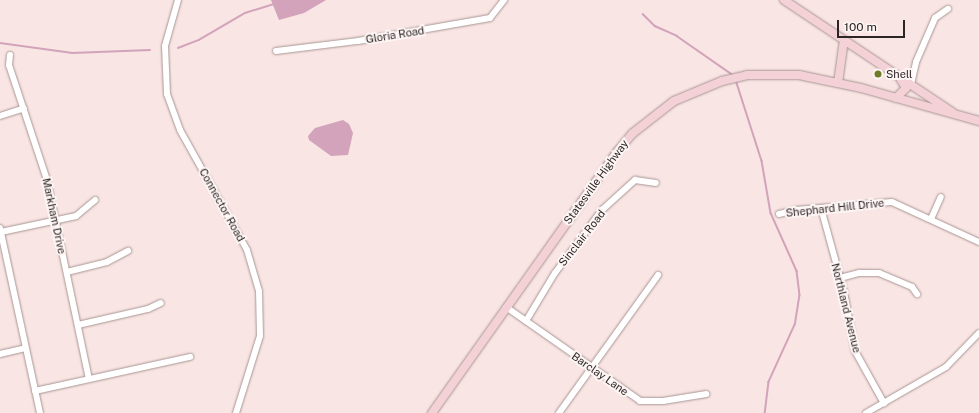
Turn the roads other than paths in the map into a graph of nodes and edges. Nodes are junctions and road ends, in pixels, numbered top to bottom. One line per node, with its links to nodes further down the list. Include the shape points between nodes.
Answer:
1 (178, 0): 45 (street, Connector Road, via 170,20 165,46 167,94 180,130 247,250 259,291 260,336)
2 (504, 0): 6 (street, Gloria Road, via 490,18 366,40)
3 (784, 0): 5 (main road)
4 (948, 9): 10 (street, via 935,18 916,62)
5 (844, 40): 8 (main road); 9 (main road)
6 (276, 51)
7 (10, 55): 13 (street, Markham Drive, via 9,64)
8 (901, 78): 10 (main road); 11 (main road, via 906,88); 12 (main road, via 909,90)
9 (838, 83): 11 (main road, Statesville Highway); 32 (main road, Statesville Highway, via 799,75 747,75 722,80 674,101 648,120 616,153)
10 (913, 85): 12 (main road, via 917,96); 14 (main road)
11 (896, 98): 12 (main road, Statesville Highway)
12 (913, 103): 14 (main road, Statesville Highway)
13 (24, 108): 15 (street); 23 (street, Markham Drive, via 44,169)
14 (954, 114): 16 (main road, Statesville Highway)
15 (0, 116)
16 (979, 121)
17 (656, 183): 33 (street, Sinclair Road, via 635,180 602,210 555,273)
18 (941, 197): 22 (street)
19 (95, 200): 23 (street, via 76,216)
20 (821, 208): 21 (street, Shephard Hill Drive); 22 (street, Shephard Hill Drive, via 892,202); 29 (street, Northland Avenue)
21 (779, 214)
22 (931, 218): 25 (street, Shephard Hill Drive)
23 (56, 221): 24 (street); 27 (street, Markham Drive)
24 (0, 230): 36 (street)
25 (979, 242)
26 (128, 251): 27 (street, via 107,262)
27 (67, 272): 34 (street, Markham Drive)
28 (658, 275): 39 (street)
29 (840, 278): 30 (street, via 858,273 879,273 912,287); 43 (street, Northland Avenue, via 855,350)
30 (918, 294)
31 (161, 303): 34 (street, via 148,309)
32 (506, 307): 33 (street, Barclay Lane); 46 (main road, Statesville Highway)
33 (526, 321): 39 (street, Barclay Lane)
34 (78, 325): 40 (street, Markham Drive)
35 (979, 333): 43 (street, via 951,362)
36 (25, 348): 37 (street); 41 (street)
37 (0, 354)
38 (190, 358): 40 (street)
39 (591, 368): 42 (street, Barclay Lane, via 640,401 663,401); 47 (street)
40 (89, 379): 41 (street)
41 (35, 391): 44 (street)
42 (706, 394)
43 (884, 403): 48 (street)
44 (40, 413)
45 (236, 413)
46 (432, 413)
47 (559, 413)
48 (866, 413)

